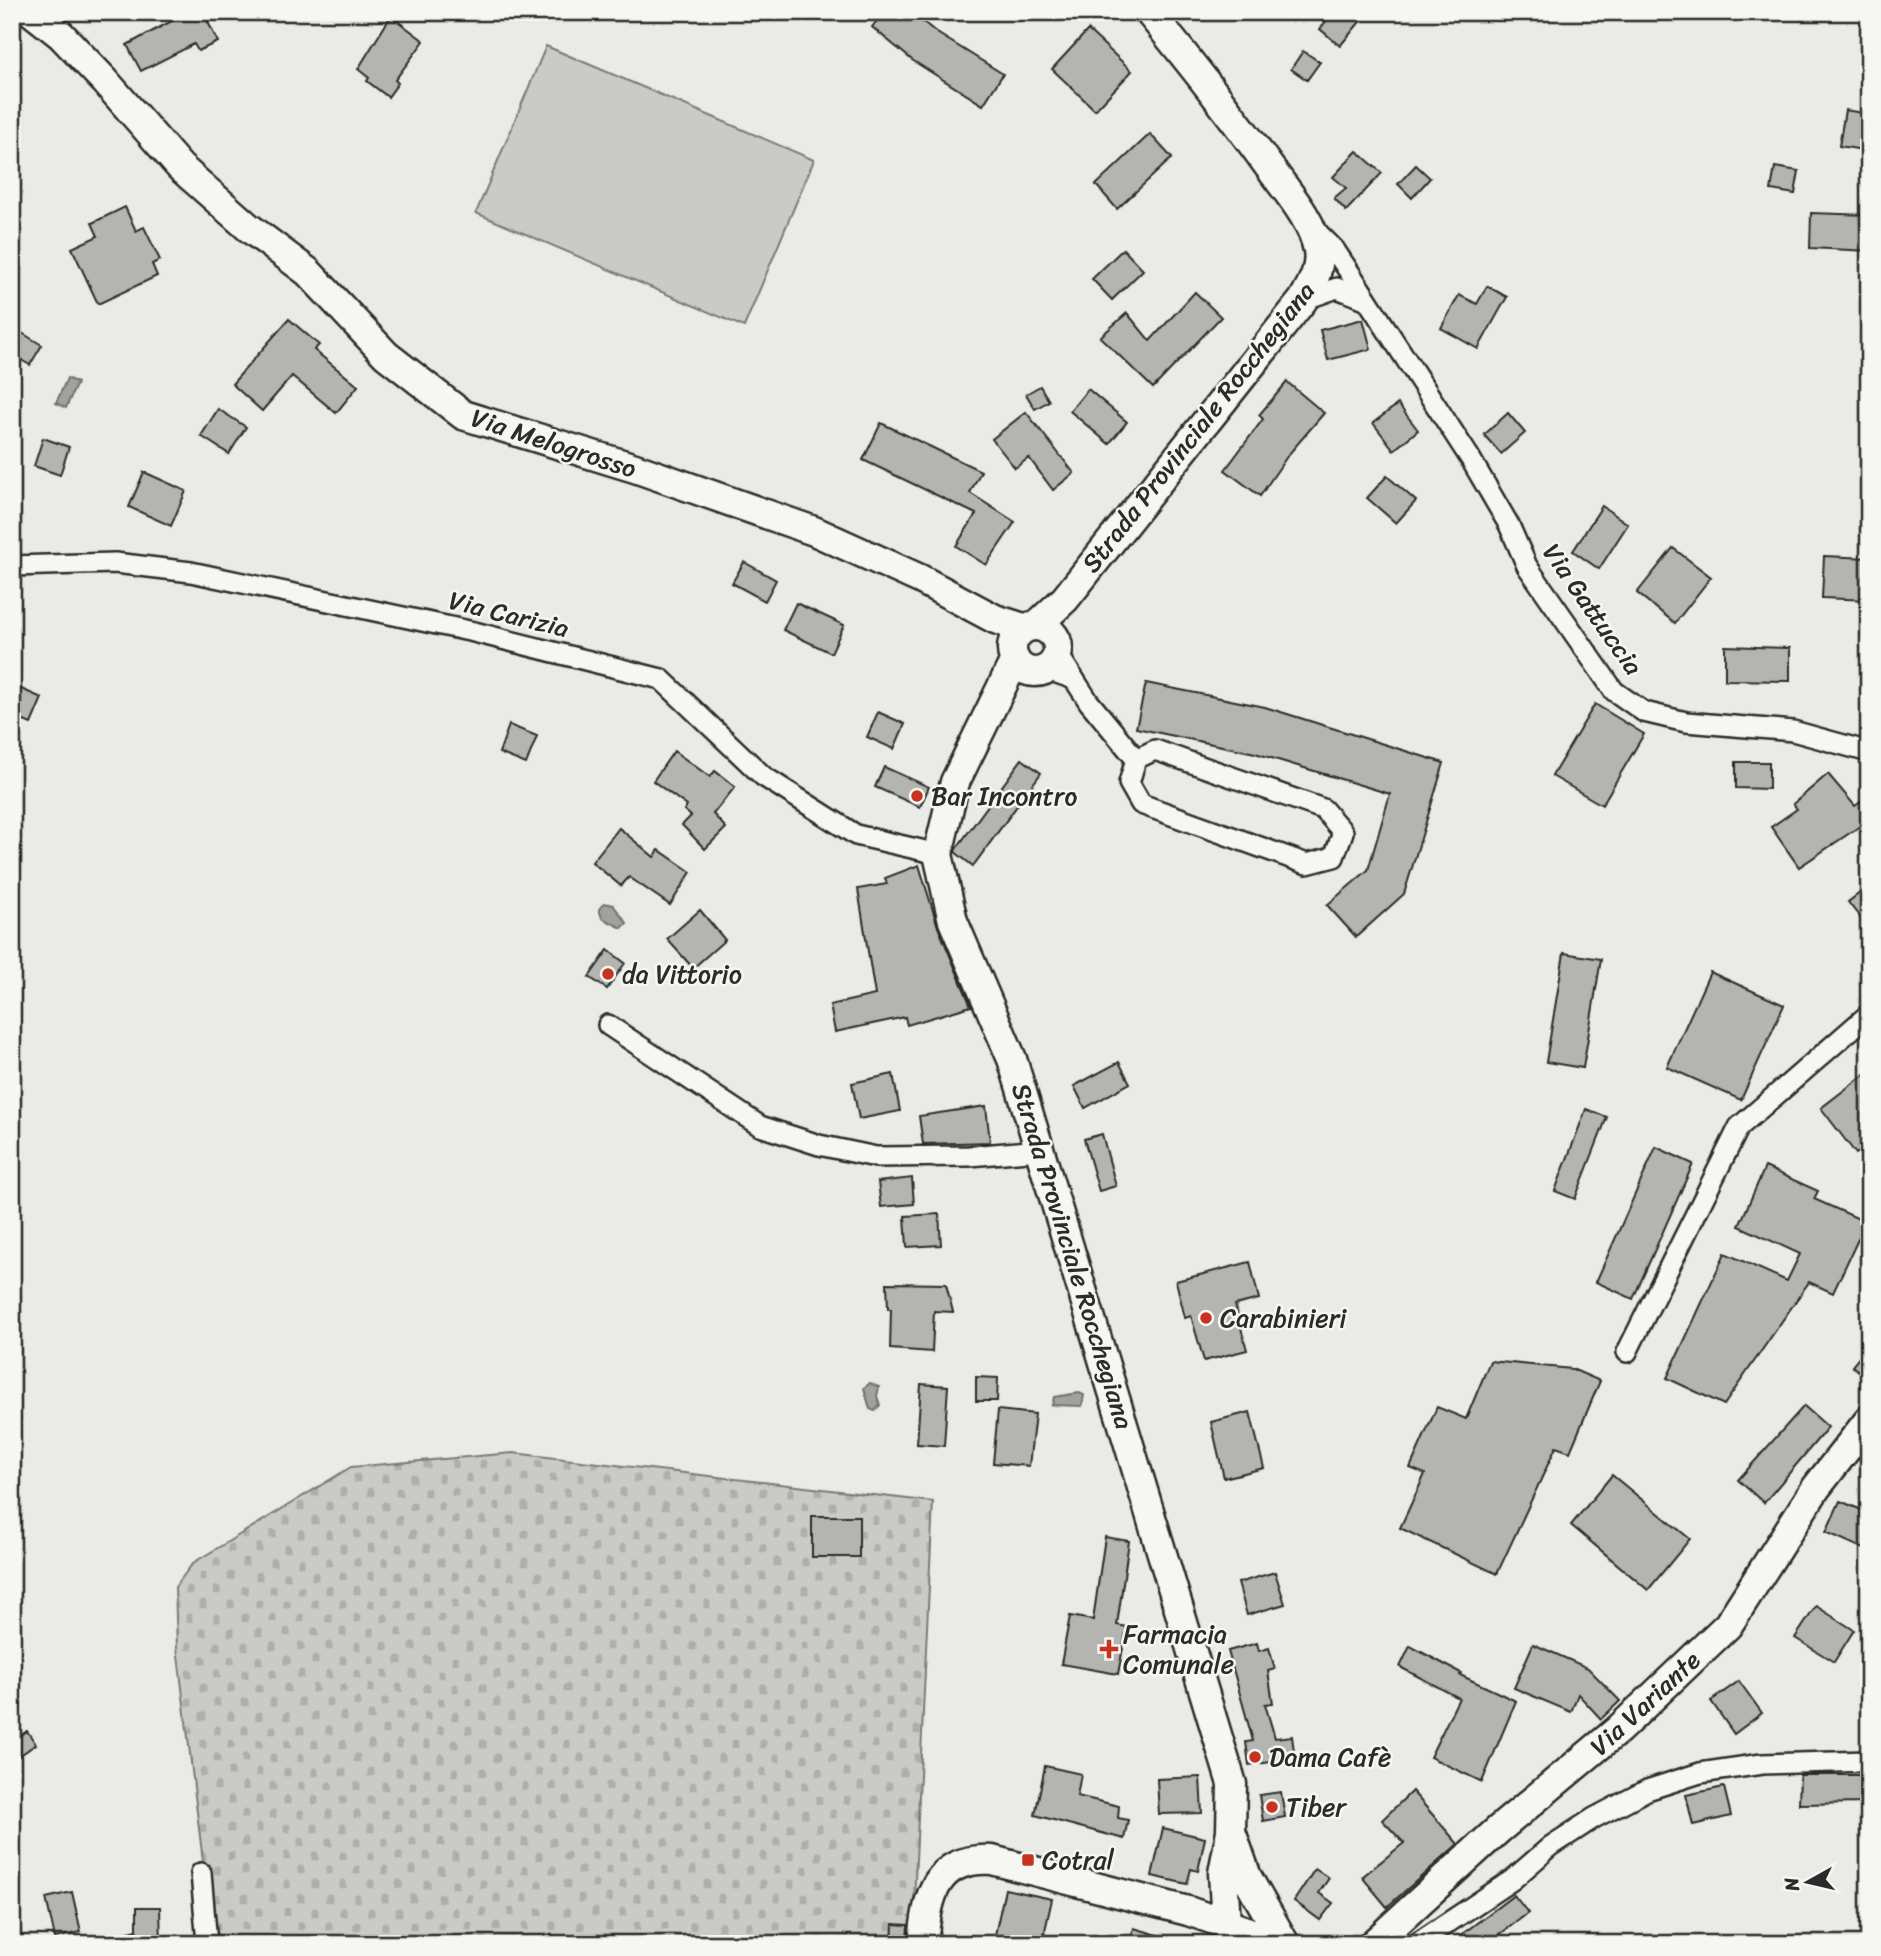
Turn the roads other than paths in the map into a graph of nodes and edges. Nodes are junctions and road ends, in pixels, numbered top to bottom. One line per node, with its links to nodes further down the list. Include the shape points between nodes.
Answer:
1 (32, 12): 9 (main road, Via Melogrosso, via 105,81 180,167 308,272 386,355 463,415 635,468 814,531 920,579 995,619)
2 (1149, 12): 3 (main road, Strada Provinciale Rocchegiana, via 1216,93)
3 (1308, 223): 4 (main road, Strada Provinciale Rocchegiana, via 1318,250); 5 (street, Via Gattuccia)
4 (1318, 268): 5 (street, via 1341,268); 7 (main road, Strada Provinciale Rocchegiana)
5 (1350, 273): 6 (street, Via Gattuccia)
6 (1365, 299): 7 (street, via 1337,288); 10 (street, Via Gattuccia, via 1470,458 1527,566 1614,691 1644,712 1686,722 1793,731)
7 (1303, 300): 9 (main road, Strada Provinciale Rocchegiana, via 1065,599)
8 (12, 566): 12 (street, Via Carizia, via 115,563 191,572 474,632 661,679 756,771 856,835)
9 (1034, 648): 11 (street, via 1074,679); 12 (main road, Strada Provinciale Rocchegiana, via 1000,694 956,782)
10 (1869, 752)
11 (1136, 759): 11 (street, via 1129,783 1141,804 1307,864 1334,857 1343,832 1323,809 1155,750)
12 (938, 854): 15 (main road, Strada Provinciale Rocchegiana, via 953,921 1012,1059)
13 (1869, 1014): 16 (street, via 1739,1127)
14 (608, 1025): 15 (street, via 760,1126 819,1145 876,1157)
15 (1040, 1150): 20 (main road, Strada Provinciale Rocchegiana, via 1232,1784)
16 (1627, 1352)
17 (1869, 1419): 26 (main road, Via Variante, via 1815,1488 1728,1625 1618,1730 1497,1830)
18 (1869, 1762): 27 (street, via 1762,1764 1700,1773 1647,1790 1551,1846 1512,1880)
19 (201, 1873): 23 (street)
20 (1235, 1875): 21 (main road); 22 (main road, Strada Provinciale Rocchegiana); 25 (main road)
21 (1188, 1911): 22 (main road); 24 (main road, via 975,1859 956,1863 940,1878 928,1908)
22 (1226, 1923): 25 (main road)
23 (206, 1944)
24 (923, 1944)
25 (1285, 1944)
26 (1373, 1944)
27 (1416, 1944)

